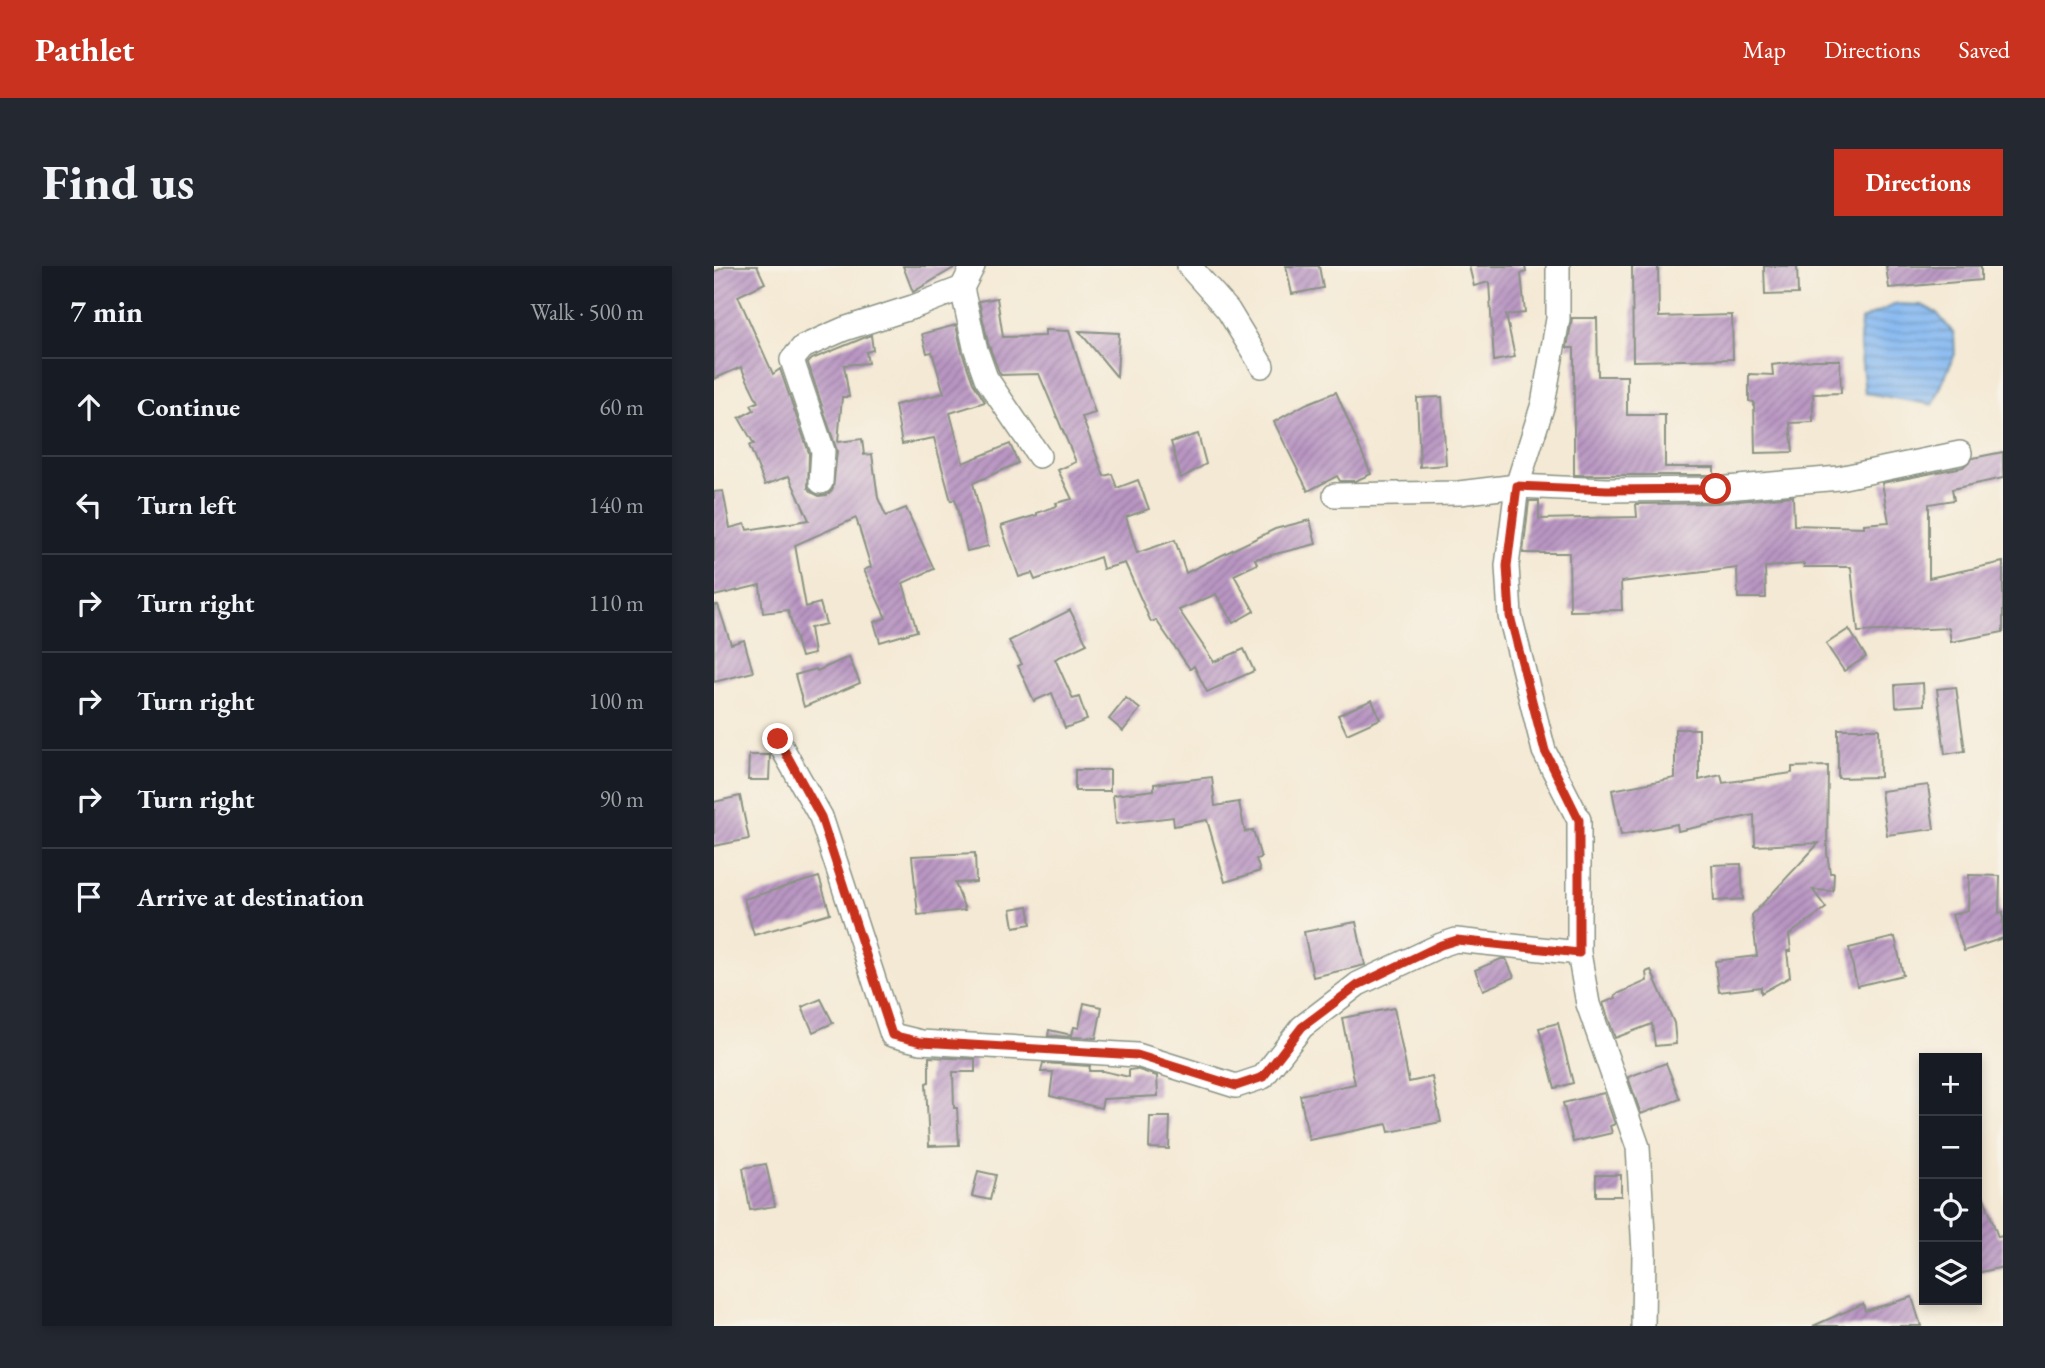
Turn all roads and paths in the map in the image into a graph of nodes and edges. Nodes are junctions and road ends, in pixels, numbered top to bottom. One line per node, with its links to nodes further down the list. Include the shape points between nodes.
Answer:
1 (973, 266): 4 (street)
2 (1189, 266): 5 (street, via 1228,310)
3 (1559, 266): 9 (street, via 1558,319 1543,404)
4 (962, 288): 7 (street, via 986,378); 8 (street, via 803,346 792,359 822,451)
5 (1262, 366)
6 (1960, 453): 9 (street, via 1839,478 1716,489)
7 (1039, 456)
8 (821, 482)
9 (1517, 486): 10 (street, via 1459,493); 12 (street, via 1507,566 1510,616 1545,751 1579,820)
10 (1335, 495)
11 (778, 739): 12 (street, via 821,817 892,1035 921,1042 1137,1055 1236,1086 1263,1077 1302,1027 1358,985 1441,945 1457,940)
12 (1579, 953): 13 (street, via 1588,1004 1638,1147)
13 (1643, 1326)

